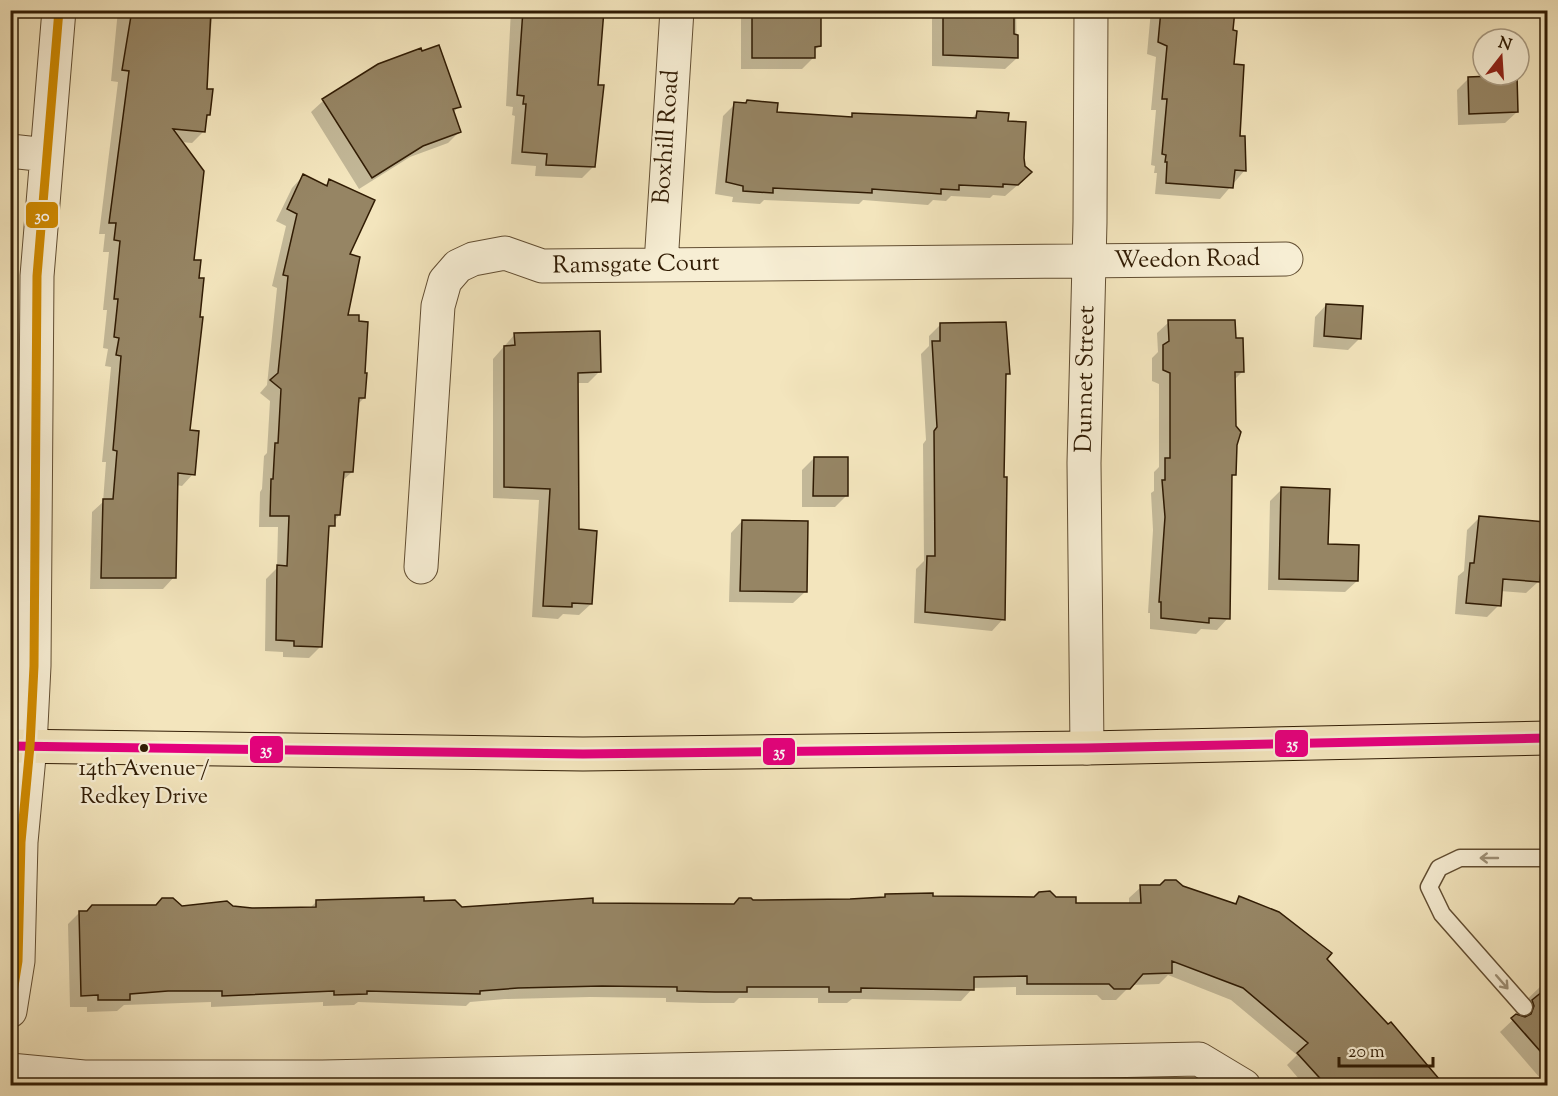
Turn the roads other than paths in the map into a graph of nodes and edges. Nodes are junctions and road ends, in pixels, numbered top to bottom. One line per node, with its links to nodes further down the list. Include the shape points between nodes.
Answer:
1 (59, 10): 5 (street)
2 (676, 10): 8 (street, Boxhill Road)
3 (1091, 10): 7 (street, Dunnet Street)
4 (10, 151): 5 (street)
5 (47, 155): 11 (street, via 37,276 36,529)
6 (1286, 259): 7 (street, Weedon Road)
7 (1089, 262): 8 (street, Ramsgate Court); 12 (street, Dunnet Street, via 1084,463)
8 (661, 264): 9 (street, Ramsgate Court, via 542,266 505,253 473,258 458,266 445,281 438,306)
9 (421, 567)
10 (1548, 738): 12 (main road)
11 (20, 746): 12 (main road, via 583,754); 15 (street, via 18,961)
12 (1087, 748)
13 (1548, 858): 14 (lane, one-way to 14, via 1460,858 1439,868 1429,886 1442,914)
14 (1524, 1007)
15 (10, 1011)
16 (10, 1070): 17 (street, via 84,1077)
17 (322, 1081): 18 (street, via 1199,1059)
18 (1244, 1086)

